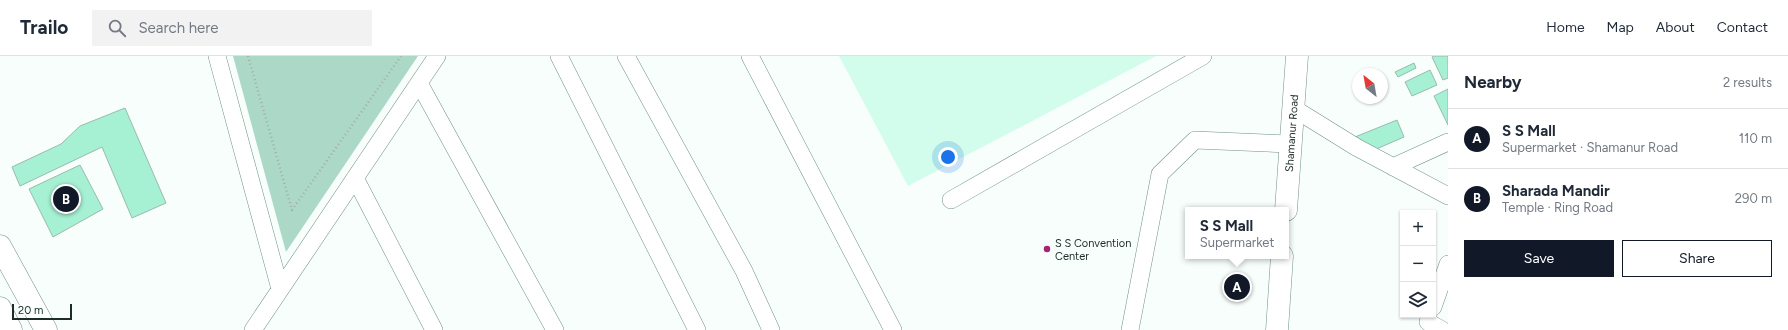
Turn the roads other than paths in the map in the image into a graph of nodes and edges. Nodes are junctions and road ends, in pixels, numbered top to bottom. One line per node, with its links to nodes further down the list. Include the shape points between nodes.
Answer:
1 (217, 56): 20 (street)
2 (438, 56): 8 (street)
3 (559, 56): 28 (street)
4 (626, 56): 29 (street, via 744,271)
5 (750, 56): 30 (street)
6 (1203, 56): 15 (street)
7 (1297, 56): 9 (main road, Shamanur Road)
8 (419, 83): 13 (street); 27 (street)
9 (1293, 108): 11 (main road, Shamanur Road); 12 (street)
10 (1448, 142): 12 (street)
11 (1290, 144): 16 (main road, Shamanur Road); 31 (street, via 1195,140 1160,174)
12 (1393, 167): 14 (street)
13 (355, 178): 20 (street); 26 (street)
14 (1448, 196)
15 (951, 200)
16 (1286, 207)
17 (0, 246): 25 (main road)
18 (1282, 259): 32 (main road)
19 (1448, 264): 22 (street)
20 (280, 290): 23 (street)
21 (0, 308): 24 (main road)
22 (1431, 321)
23 (256, 328)
24 (11, 330)
25 (46, 330)
26 (434, 330)
27 (555, 330)
28 (696, 330)
29 (771, 330)
30 (893, 330)
31 (1130, 330)
32 (1277, 330)

